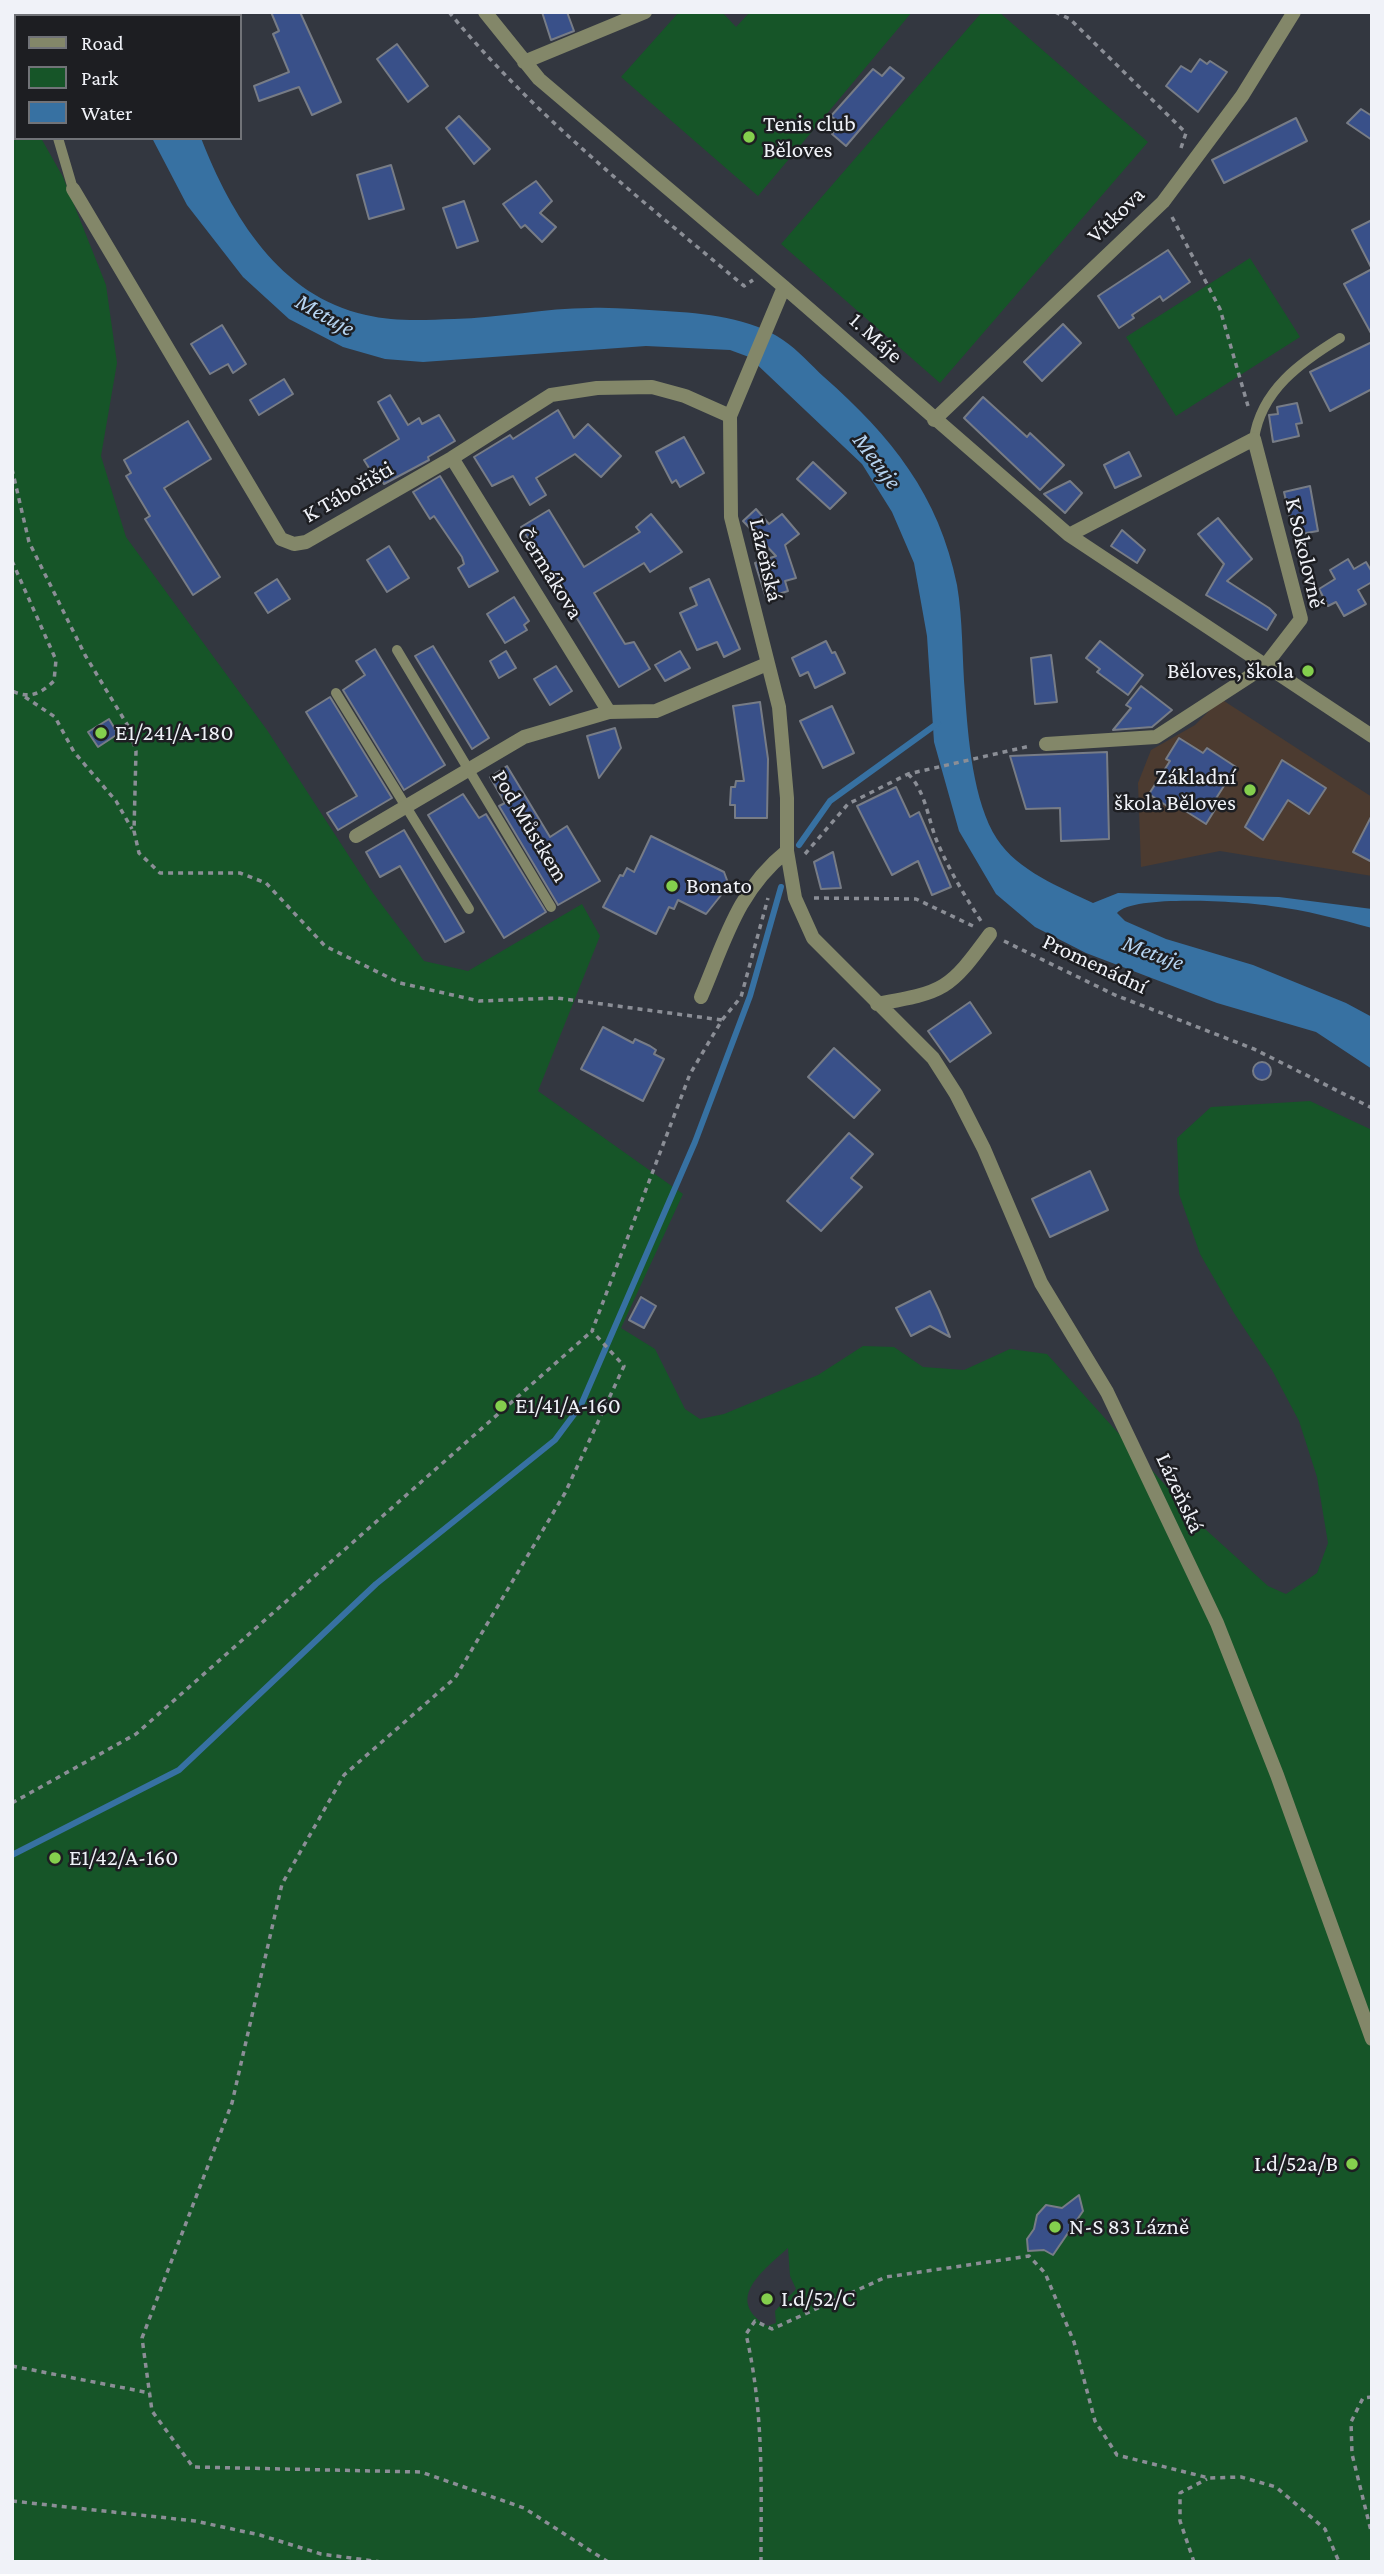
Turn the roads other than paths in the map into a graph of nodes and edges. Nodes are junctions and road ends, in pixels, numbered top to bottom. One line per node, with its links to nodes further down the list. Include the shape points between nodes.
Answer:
1 (485, 12): 4 (street, 1. Máje)
2 (645, 12): 4 (street)
3 (1294, 12): 10 (street, Vítkova, via 1242,96 1163,202)
4 (524, 62): 7 (street, 1. Máje)
5 (59, 140): 6 (lane)
6 (73, 189): 12 (street, K Tábořišti, via 281,539 306,542)
7 (784, 287): 9 (street, Lázeňská); 10 (street, 1. Máje)
8 (1340, 338): 11 (lane, via 1308,358 1270,393 1256,422)
9 (730, 416): 12 (street, K Tábořišti, via 652,387 597,388 551,395); 15 (street, Lázeňská, via 731,517)
10 (934, 419): 13 (street, 1. Máje)
11 (1254, 439): 13 (street); 16 (street, K Sokolovně, via 1301,619)
12 (452, 458): 18 (street, Čermákova)
13 (1069, 535): 16 (street, 1. Máje)
14 (397, 650): 21 (lane, Pod Můstkem)
15 (767, 664): 18 (street, Pod Můstkem, via 656,711); 24 (street, Lázeňská, via 779,707)
16 (1264, 667): 19 (street, 1. Máje); 20 (street, via 1156,737)
17 (337, 693): 22 (lane)
18 (609, 712): 21 (street, Pod Můstkem, via 524,737)
19 (1372, 736)
20 (1046, 744)
21 (469, 769): 22 (street, Pod Můstkem); 25 (lane, Pod Můstkem)
22 (407, 805): 23 (street, Pod Můstkem); 26 (lane)
23 (356, 836)
24 (787, 852): 28 (street, via 762,871 741,902); 29 (street, Lázeňská, via 795,898 813,938)
25 (551, 906)
26 (469, 909)
27 (990, 934): 29 (street, via 948,984 933,993)
28 (701, 998)
29 (877, 1004): 30 (street, Lázeňská, via 933,1058 956,1094 1041,1283 1107,1392 1217,1623)
30 (1372, 2039)

